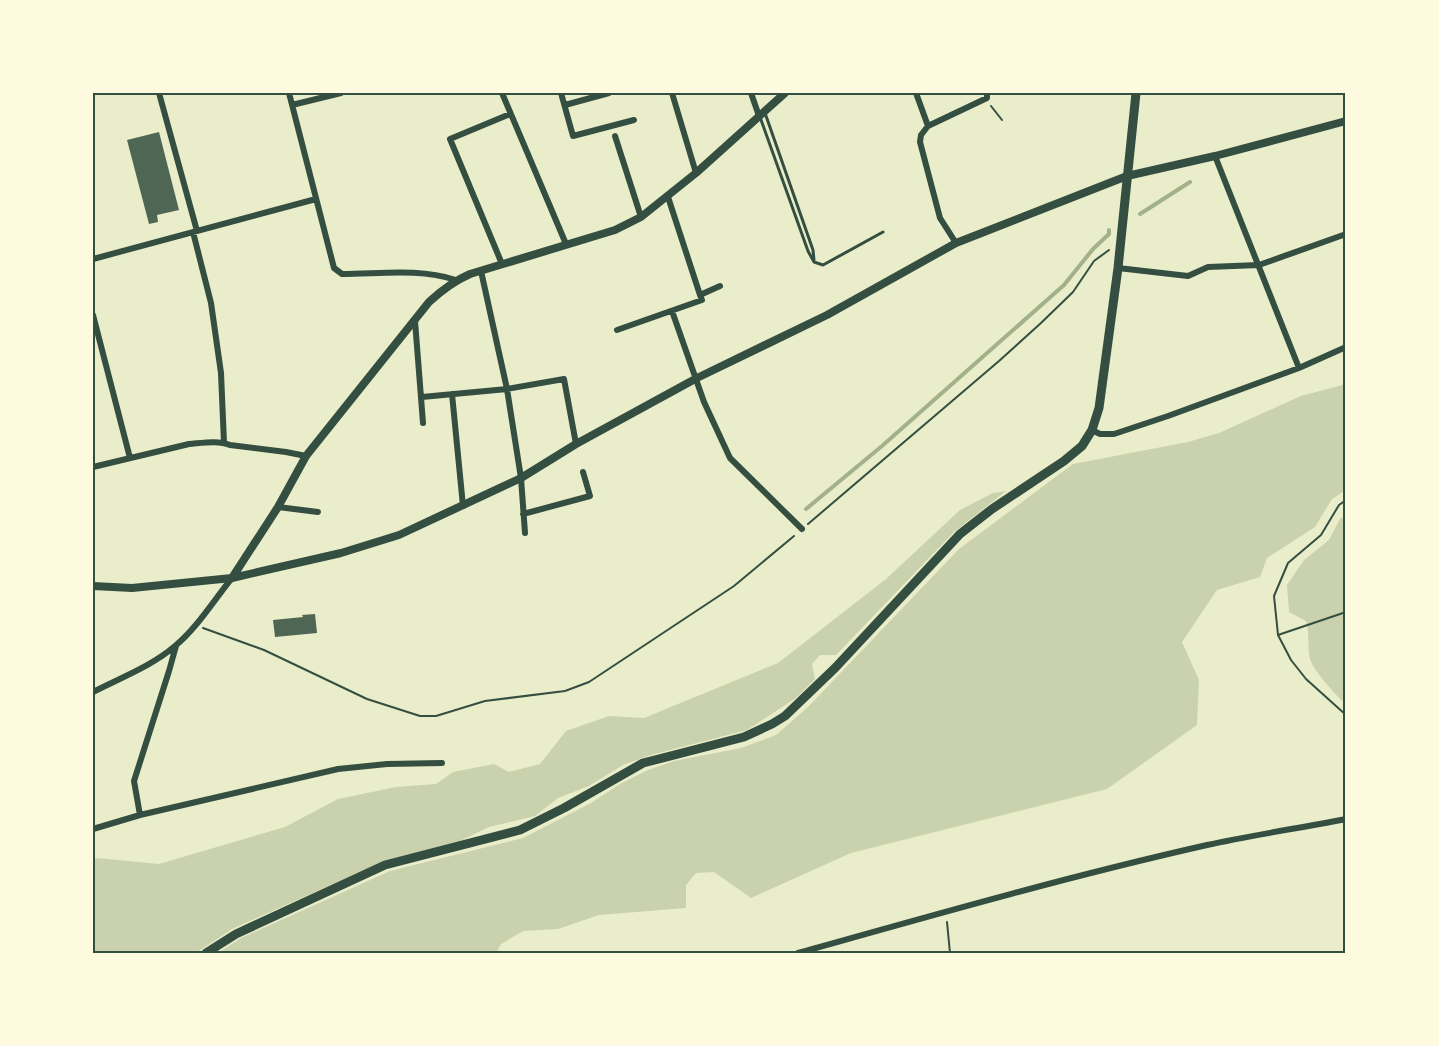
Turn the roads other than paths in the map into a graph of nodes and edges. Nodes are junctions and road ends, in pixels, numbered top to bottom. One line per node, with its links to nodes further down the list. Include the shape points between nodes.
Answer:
1 (159, 93): 27 (street)
2 (289, 93): 13 (street)
3 (341, 93): 13 (street)
4 (502, 93): 16 (street)
5 (561, 93): 14 (street)
6 (609, 93): 14 (street)
7 (672, 93): 22 (street)
8 (751, 93): 15 (street)
9 (785, 93): 15 (street)
10 (916, 93): 19 (street)
11 (1136, 93): 23 (main road)
12 (987, 95): 19 (street)
13 (292, 105): 25 (street)
14 (565, 105): 17 (street, via 573,136)
15 (762, 113): 22 (street); 28 (lane, via 813,250 814,262 823,265)
16 (510, 114): 31 (street); 33 (street, via 450,139)
17 (634, 120)
18 (1346, 121): 21 (street)
19 (928, 126): 30 (street, via 920,142 940,218)
20 (615, 136): 26 (street)
21 (1215, 156): 23 (street); 34 (street)
22 (696, 173): 24 (street)
23 (1127, 176): 30 (street); 35 (main road)
24 (668, 197): 26 (street); 39 (street)
25 (316, 199): 27 (street); 37 (street, via 334,268 342,274 398,271)
26 (641, 217): 31 (street, via 615,230)
27 (195, 231): 32 (street); 52 (street, via 221,373)
28 (883, 232)
29 (1346, 234): 34 (street)
30 (956, 243): 46 (street, via 827,315)
31 (566, 244): 33 (street)
32 (93, 259)
33 (502, 264): 36 (street)
34 (1259, 264): 35 (street, via 1208,267 1188,276); 45 (street)
35 (1118, 268): 51 (main road, via 1099,408)
36 (480, 271): 37 (street); 47 (street)
37 (456, 280): 42 (street, via 429,302)
38 (720, 286): 39 (street)
39 (700, 295): 40 (street, via 702,300)
40 (672, 311): 43 (street); 46 (street)
41 (93, 315): 55 (street)
42 (415, 321): 49 (street); 54 (street)
43 (618, 330)
44 (1346, 347): 45 (street)
45 (1299, 368): 51 (street, via 1114,434)
46 (697, 378): 53 (street); 63 (street, via 730,458)
47 (507, 389): 48 (street); 53 (street, via 564,379); 58 (street)
48 (452, 394): 49 (street); 59 (street)
49 (422, 397): 50 (street)
50 (423, 423)
51 (1092, 430): 73 (main road, via 1073,454 960,534 835,668 772,724 744,737 643,763 520,831 385,865 236,934)
52 (224, 443): 54 (street); 55 (street, via 189,444)
53 (576, 444): 58 (street)
54 (306, 456): 60 (street)
55 (130, 458): 56 (street)
56 (93, 467)
57 (583, 472): 62 (street, via 590,496)
58 (520, 478): 59 (street); 62 (street)
59 (463, 506): 65 (street, via 399,535 351,550)
60 (278, 507): 61 (street); 65 (street)
61 (318, 512)
62 (523, 514): 64 (street)
63 (802, 529)
64 (525, 534)
65 (232, 578): 66 (street, via 132,588); 67 (street)
66 (93, 586)
67 (176, 646): 68 (street); 70 (street, via 134,781)
68 (93, 692)
69 (442, 763): 70 (street, via 338,770)
70 (140, 815): 72 (street)
71 (1346, 819): 74 (street, via 1209,845)
72 (93, 829)
73 (206, 953)
74 (798, 953)

